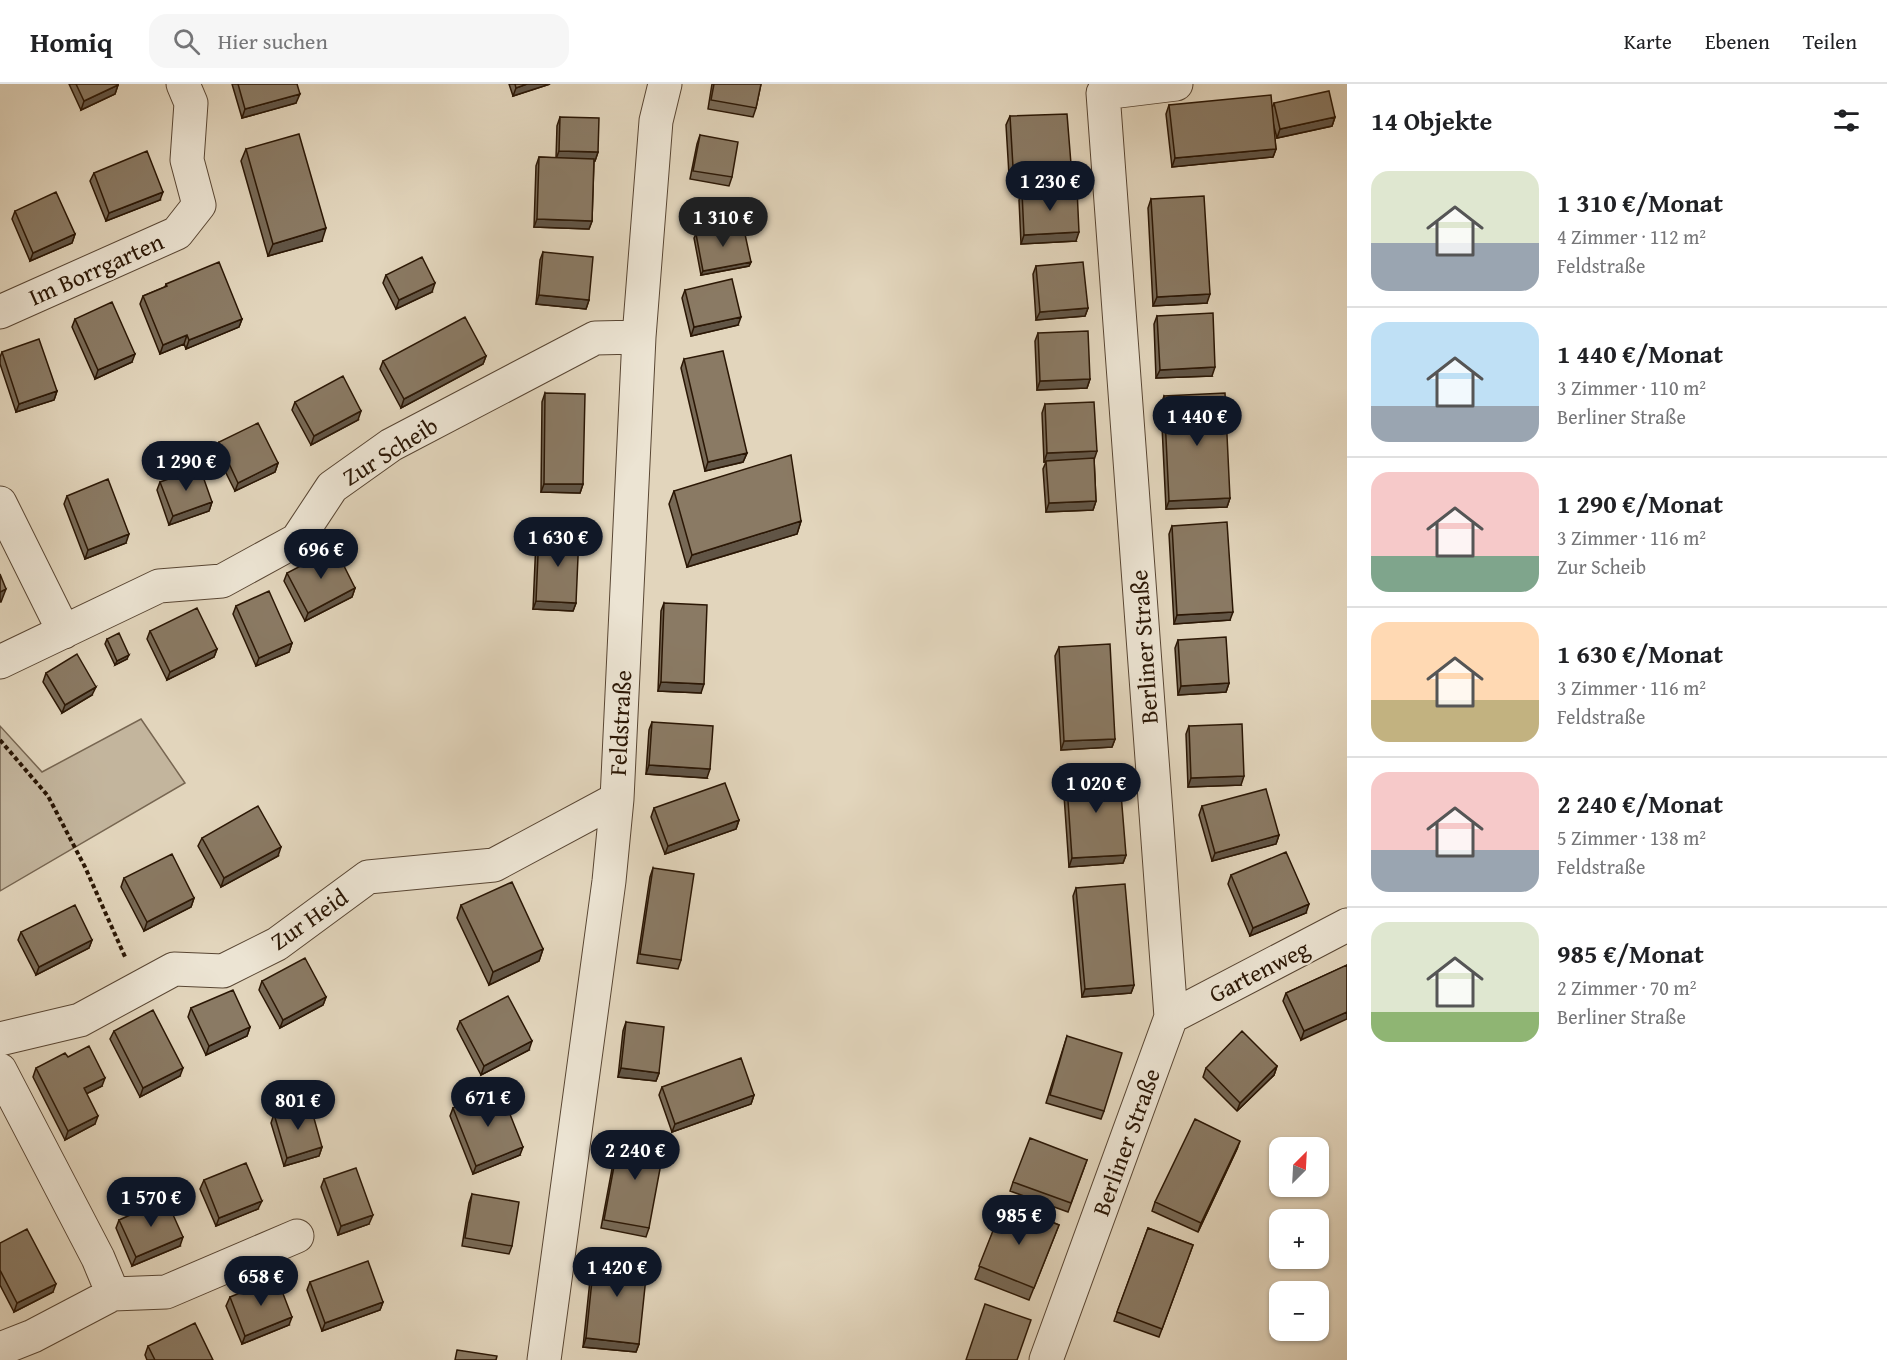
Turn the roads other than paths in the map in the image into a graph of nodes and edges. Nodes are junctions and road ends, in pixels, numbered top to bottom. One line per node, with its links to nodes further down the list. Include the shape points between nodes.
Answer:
1 (183, 84): 4 (street, Im Borrgarten, via 191,103 187,160 199,205 177,233)
2 (665, 84): 5 (street, Feldstraße, via 656,121)
3 (1176, 84): 11 (street, Berliner Straße, via 1103,93)
4 (0, 312)
5 (639, 337): 7 (street, Zur Scheib, via 595,338 391,445 332,487 297,540 222,581 159,586); 9 (street, Feldstraße)
6 (0, 502): 7 (street)
7 (64, 632): 8 (street, Zur Scheib)
8 (0, 662)
9 (617, 799): 12 (street, Zur Heid, via 494,865 368,877 277,944 223,971 174,969 81,1020); 17 (street, Feldstraße)
10 (1347, 925): 11 (street, Gartenweg)
11 (1171, 1017): 18 (street, Berliner Straße)
12 (0, 1039)
13 (0, 1070): 15 (street)
14 (297, 1236): 15 (street, via 166,1292)
15 (113, 1294): 16 (street)
16 (0, 1349)
17 (544, 1360)
18 (1046, 1360)

